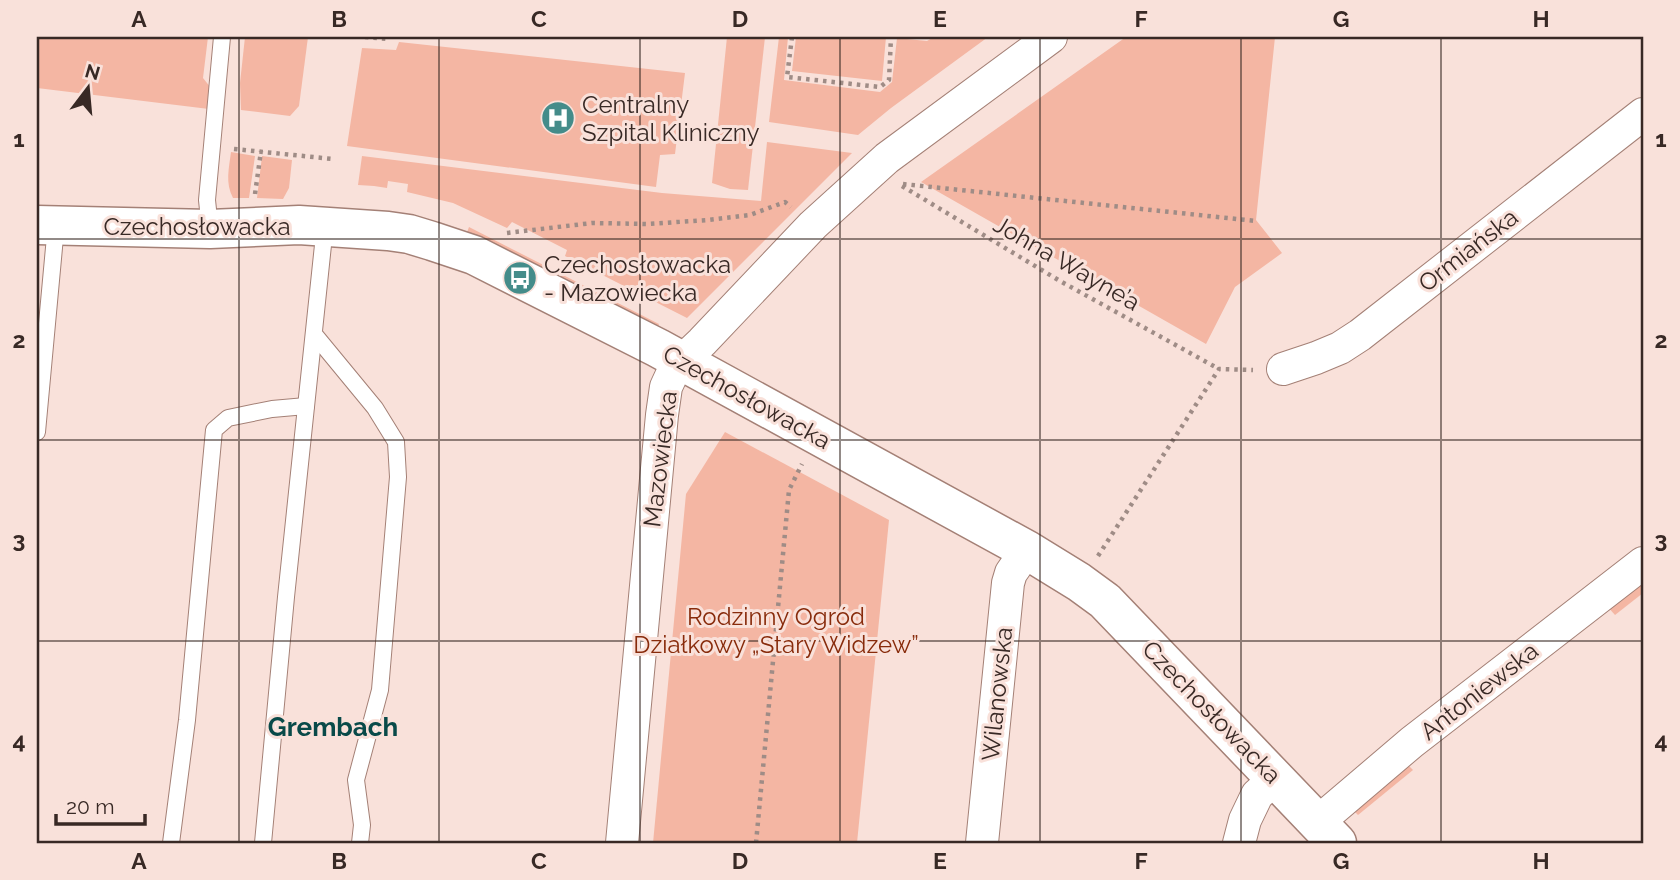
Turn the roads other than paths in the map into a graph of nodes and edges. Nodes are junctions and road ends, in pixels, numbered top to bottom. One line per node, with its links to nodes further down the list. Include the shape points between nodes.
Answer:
1 (222, 37): 6 (lane, via 207,200)
2 (1051, 37): 9 (street, Mazowiecka, via 877,166 813,225)
3 (1643, 114): 10 (street, Ormiańska, via 1340,348)
4 (46, 225): 6 (street, Czechosłowacka); 7 (lane)
5 (325, 226): 6 (street, Czechosłowacka); 8 (lane); 9 (street, Czechosłowacka, via 410,234 474,255)
6 (210, 229)
7 (41, 328): 11 (lane)
8 (314, 334): 12 (lane); 20 (lane, via 375,408 396,442 398,477 380,690 356,780)
9 (682, 361): 14 (street, Czechosłowacka); 21 (street, Mazowiecka, via 666,387 662,415)
10 (1283, 369)
11 (39, 387): 13 (lane)
12 (306, 406): 18 (lane, via 228,418 214,430); 19 (lane)
13 (37, 432)
14 (1027, 550): 16 (street, Czechosłowacka, via 1105,601); 22 (street, Wilanowska, via 1008,583)
15 (1643, 564): 17 (street, Antoniewska, via 1412,742)
16 (1276, 778): 17 (street, Czechosłowacka); 23 (street, via 1256,796)
17 (1327, 833)
18 (171, 843)
19 (263, 843)
20 (360, 843)
21 (622, 843)
22 (982, 843)
23 (1239, 843)

